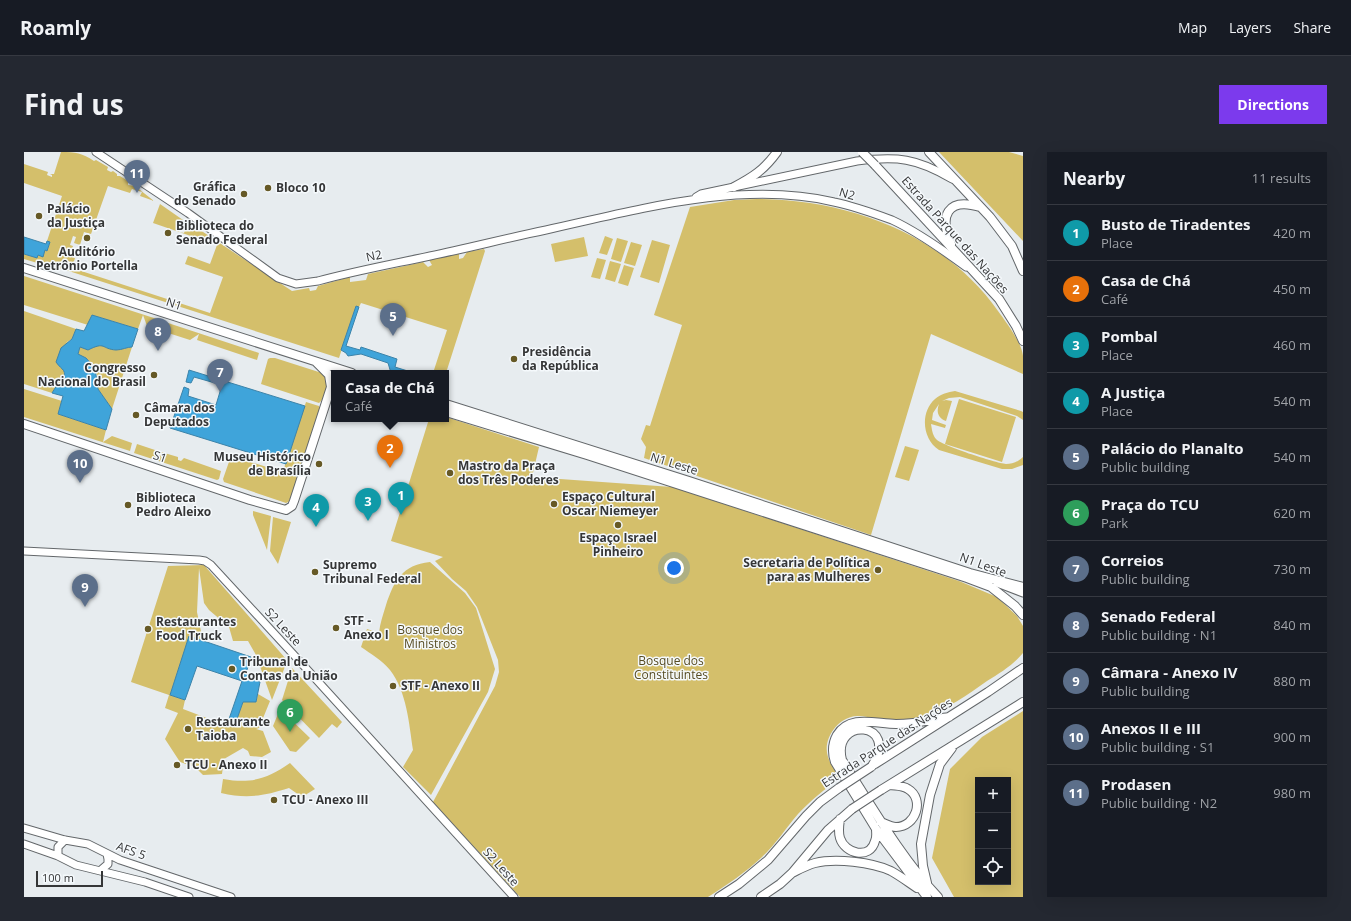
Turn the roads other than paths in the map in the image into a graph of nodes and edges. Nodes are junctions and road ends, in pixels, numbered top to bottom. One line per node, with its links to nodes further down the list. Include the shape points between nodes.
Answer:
1 (96, 152): 7 (main road, N2, via 188,213 278,278 296,284)
2 (777, 152): 6 (highway, via 752,178)
3 (862, 152): 9 (highway, Estrada Parque das Nações, bridge)
4 (929, 152): 5 (highway)
5 (956, 182): 6 (main road, N2, via 935,169 916,162 876,158); 8 (highway)
6 (734, 187): 7 (main road, N2, via 702,194)
7 (693, 199): 12 (main road, N2, via 773,194 833,202 892,221 946,252)
8 (980, 208): 9 (highway, via 971,204 961,204 948,212 945,226); 11 (highway, via 1012,246)
9 (954, 250): 12 (highway, Estrada Parque das Nações)
10 (24, 268): 14 (highway, N1)
11 (1023, 271)
12 (978, 275): 13 (highway, Estrada Parque das Nações, via 999,299)
13 (1023, 341)
14 (316, 362): 15 (highway); 16 (highway, via 329,374)
15 (342, 370)
16 (331, 382)
17 (331, 389): 20 (highway, S1, via 294,501 289,508 281,509)
18 (449, 405): 22 (highway, N1 Leste, via 696,483)
19 (449, 413): 22 (highway, N1 Leste)
20 (24, 424)
21 (24, 551): 46 (main road, S2 Leste, via 199,560 211,565)
22 (969, 576): 23 (highway); 24 (main road, N1 Leste); 25 (highway, via 991,587)
23 (1023, 587)
24 (1023, 593)
25 (1023, 615)
26 (1021, 668): 28 (highway, Estrada Parque das Nações)
27 (1023, 702): 29 (highway)
28 (948, 717): 30 (highway, Estrada Parque das Nações); 35 (highway, via 902,724 854,722 839,731 833,746 835,762)
29 (958, 742): 31 (highway); 43 (highway, via 940,764 930,795 921,844)
30 (871, 766): 33 (highway, via 878,757 877,738 869,731 853,731 842,742 842,760); 47 (highway, Estrada Parque das Nações, bridge, via 820,802 768,860)
31 (890, 785): 32 (highway, bridge); 33 (highway, via 907,788 914,794 917,810 910,822 902,826)
32 (840, 819): 35 (highway, via 839,837 847,850 853,852 871,849 875,843); 41 (highway)
33 (881, 822): 43 (highway)
34 (24, 828): 36 (main road, AFS 5)
35 (876, 829): 43 (highway)
36 (64, 840): 38 (main road, AFS 5, via 88,844); 39 (main road, via 58,847)
37 (24, 844): 39 (main road, AFS 5)
38 (107, 854): 40 (main road, via 108,864); 45 (main road, AFS 5)
39 (58, 856): 40 (main road, AFS 5, via 76,865)
40 (101, 870): 44 (main road, AFS 5)
41 (792, 873): 42 (highway); 43 (highway, via 806,866 830,861 864,864 890,871)
42 (780, 884): 48 (highway); 49 (highway)
43 (925, 891): 50 (highway)
44 (189, 897)
45 (231, 897)
46 (514, 897)
47 (719, 897)
48 (761, 897)
49 (771, 897)
50 (938, 897)

